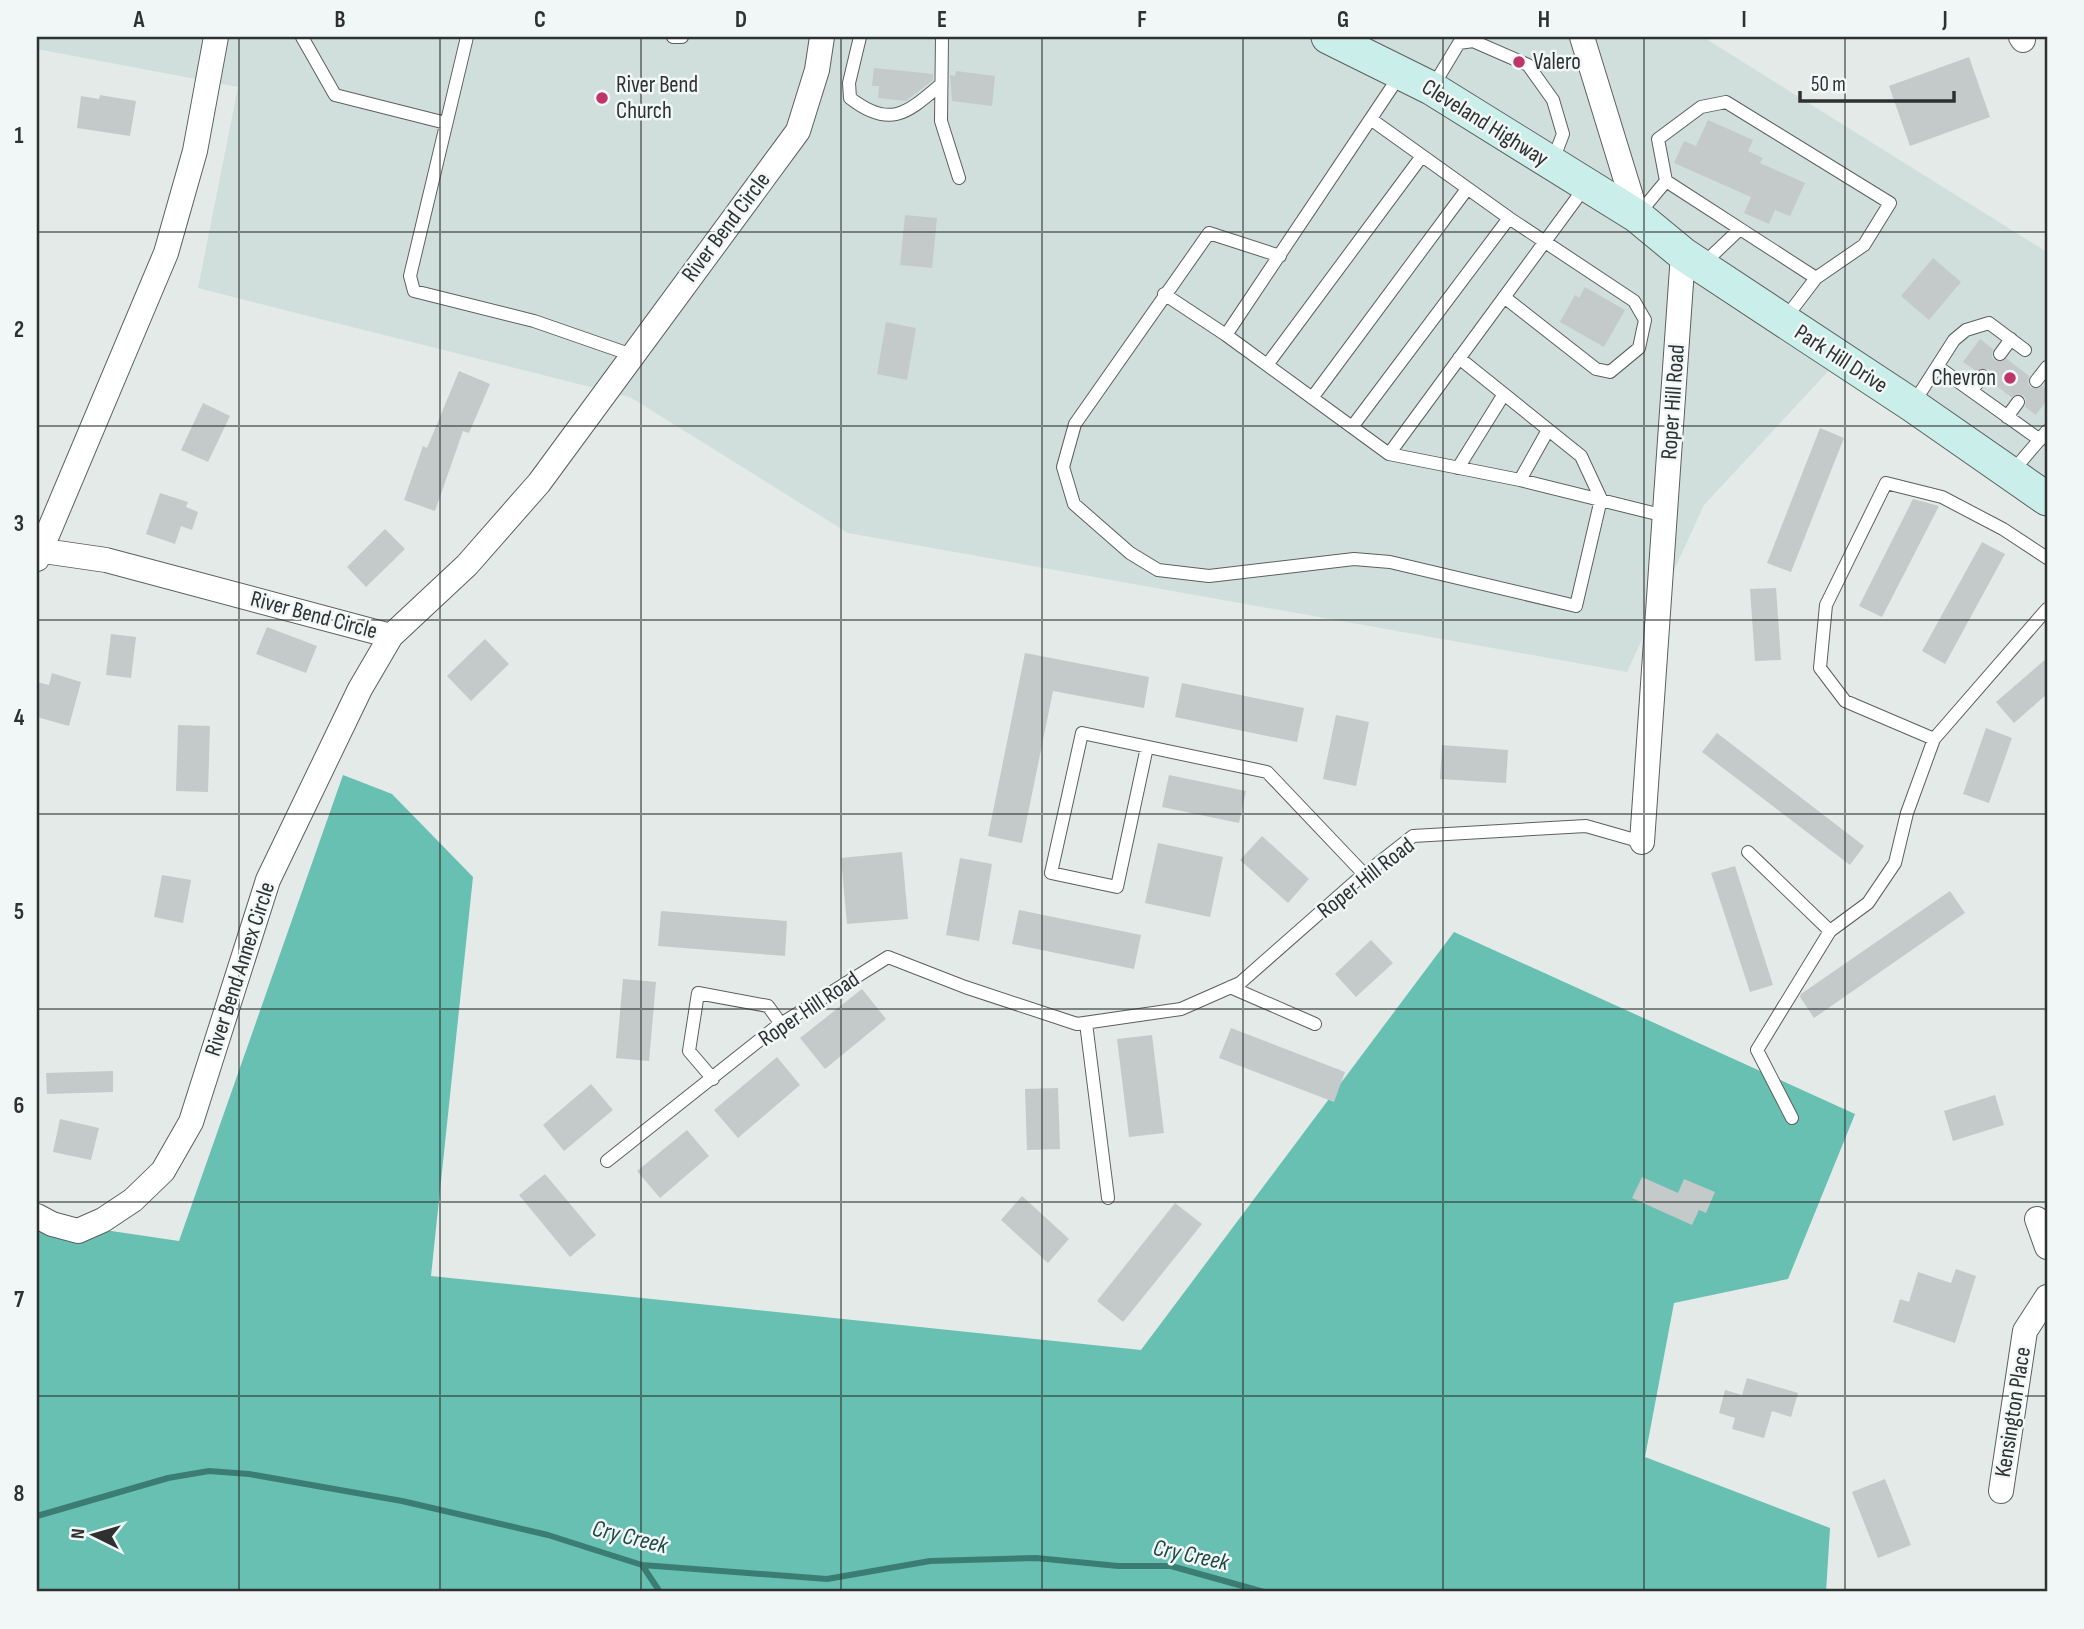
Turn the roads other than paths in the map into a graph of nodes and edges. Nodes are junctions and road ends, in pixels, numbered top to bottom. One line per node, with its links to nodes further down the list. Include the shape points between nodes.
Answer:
1 (216, 37): 59 (street, River Bend Circle, via 195,151 166,254)
2 (302, 37): 15 (lane, via 335,95)
3 (467, 37): 15 (lane)
4 (673, 37): 5 (lane)
5 (682, 37)
6 (822, 37): 36 (street, River Bend Circle, via 798,131)
7 (860, 37): 12 (lane, via 849,83 850,98 863,107 892,116 912,111)
8 (942, 37): 12 (lane)
9 (1328, 37): 11 (main road, Cleveland Highway)
10 (1582, 37): 22 (street)
11 (1402, 72): 13 (main road, Cleveland Highway); 14 (lane)
12 (939, 86): 18 (lane, via 941,121)
13 (1432, 88): 17 (main road, Cleveland Highway); 17 (lane, via 1459,43 1473,41 1528,65 1553,100 1563,134)
14 (1372, 120): 16 (lane); 26 (lane)
15 (446, 123): 36 (lane, via 410,276 414,291 534,321)
16 (1422, 156): 21 (lane); 38 (lane)
17 (1551, 164): 20 (main road, Cleveland Highway)
18 (959, 178)
19 (1666, 181): 22 (lane); 24 (lane); 28 (lane, via 1658,139 1701,107 1726,102 1890,203 1864,246)
20 (1586, 186): 22 (main road, Cleveland Highway); 25 (lane)
21 (1467, 188): 23 (lane); 45 (lane)
22 (1637, 216): 27 (main road, Park Hill Drive)
23 (1509, 218): 25 (lane); 49 (lane)
24 (1740, 229): 27 (lane); 28 (lane)
25 (1545, 240): 30 (lane); 30 (lane, via 1634,301 1645,320 1639,348 1611,372 1596,369)
26 (1280, 256): 29 (lane, via 1209,233); 32 (lane)
27 (1692, 260): 31 (main road, Park Hill Drive); 58 (street, Roper Hill Road)
28 (1816, 278): 31 (lane)
29 (1164, 294): 32 (lane); 56 (lane, via 1075,424 1063,467 1074,504 1130,553 1158,570 1209,576 1354,559 1390,562 1576,606)
30 (1504, 297): 37 (lane)
31 (1784, 321): 47 (main road, Park Hill Drive)
32 (1226, 335): 38 (lane)
33 (2011, 340): 34 (lane); 35 (lane); 40 (lane, via 1989,323 1966,330)
34 (2025, 350)
35 (2000, 354)
36 (632, 355): 62 (street, River Bend Circle, via 539,483 467,565)
37 (1459, 358): 44 (lane); 52 (lane)
38 (1267, 365): 45 (lane)
39 (2046, 365): 42 (lane)
40 (1938, 367): 43 (lane); 47 (lane)
41 (1983, 376): 43 (lane)
42 (2036, 381)
43 (1972, 390): 48 (lane)
44 (1504, 394): 50 (lane); 53 (lane)
45 (1312, 398): 49 (lane)
46 (2018, 402): 48 (lane)
47 (1912, 405): 54 (main road, Park Hill Drive)
48 (2007, 416): 51 (lane)
49 (1352, 427): 52 (lane)
50 (1548, 430): 55 (lane); 56 (lane, via 1581,456)
51 (2043, 435): 54 (lane)
52 (1389, 454): 53 (lane)
53 (1458, 468): 55 (lane)
54 (2011, 473): 57 (main road, Park Hill Drive)
55 (1520, 480): 56 (lane)
56 (1601, 499): 58 (lane)
57 (2047, 499)
58 (1665, 516): 65 (street, Roper Hill Road)
59 (38, 554): 62 (street, River Bend Circle, via 106,560)
60 (2047, 558): 63 (lane, via 1942,496 1886,483 1826,604 1820,668 1844,701)
61 (2047, 609): 63 (lane)
62 (391, 636): 77 (street, River Bend Annex Circle, via 360,689 268,880 191,1122 163,1171 133,1200 78,1231)
63 (1934, 739): 68 (lane, via 1907,813 1895,863 1868,903)
64 (1147, 747): 64 (lane, via 1082,733 1051,873 1117,887); 67 (lane, via 1267,772)
65 (1642, 842): 67 (lane, Roper Hill Road, via 1586,826 1413,836)
66 (1748, 852): 68 (lane)
67 (1364, 874): 69 (lane, Roper Hill Road)
68 (1830, 931): 74 (lane, via 1757,1050)
69 (1230, 987): 70 (lane, Roper Hill Road, via 1181,1009); 72 (lane)
70 (1086, 1023): 71 (lane, Roper Hill Road, via 1077,1024 888,957); 76 (lane)
71 (781, 1024): 73 (lane, Roper Hill Road); 73 (lane, via 768,1006 698,993 689,1051)
72 (1315, 1024)
73 (713, 1079): 75 (lane, Roper Hill Road)
74 (1792, 1118)
75 (607, 1161)
76 (1108, 1198)
77 (37, 1216)
78 (2038, 1219): 79 (street)
79 (2047, 1247)
80 (2047, 1297): 81 (street, Kensington Place, via 2025,1331)
81 (2001, 1491)

